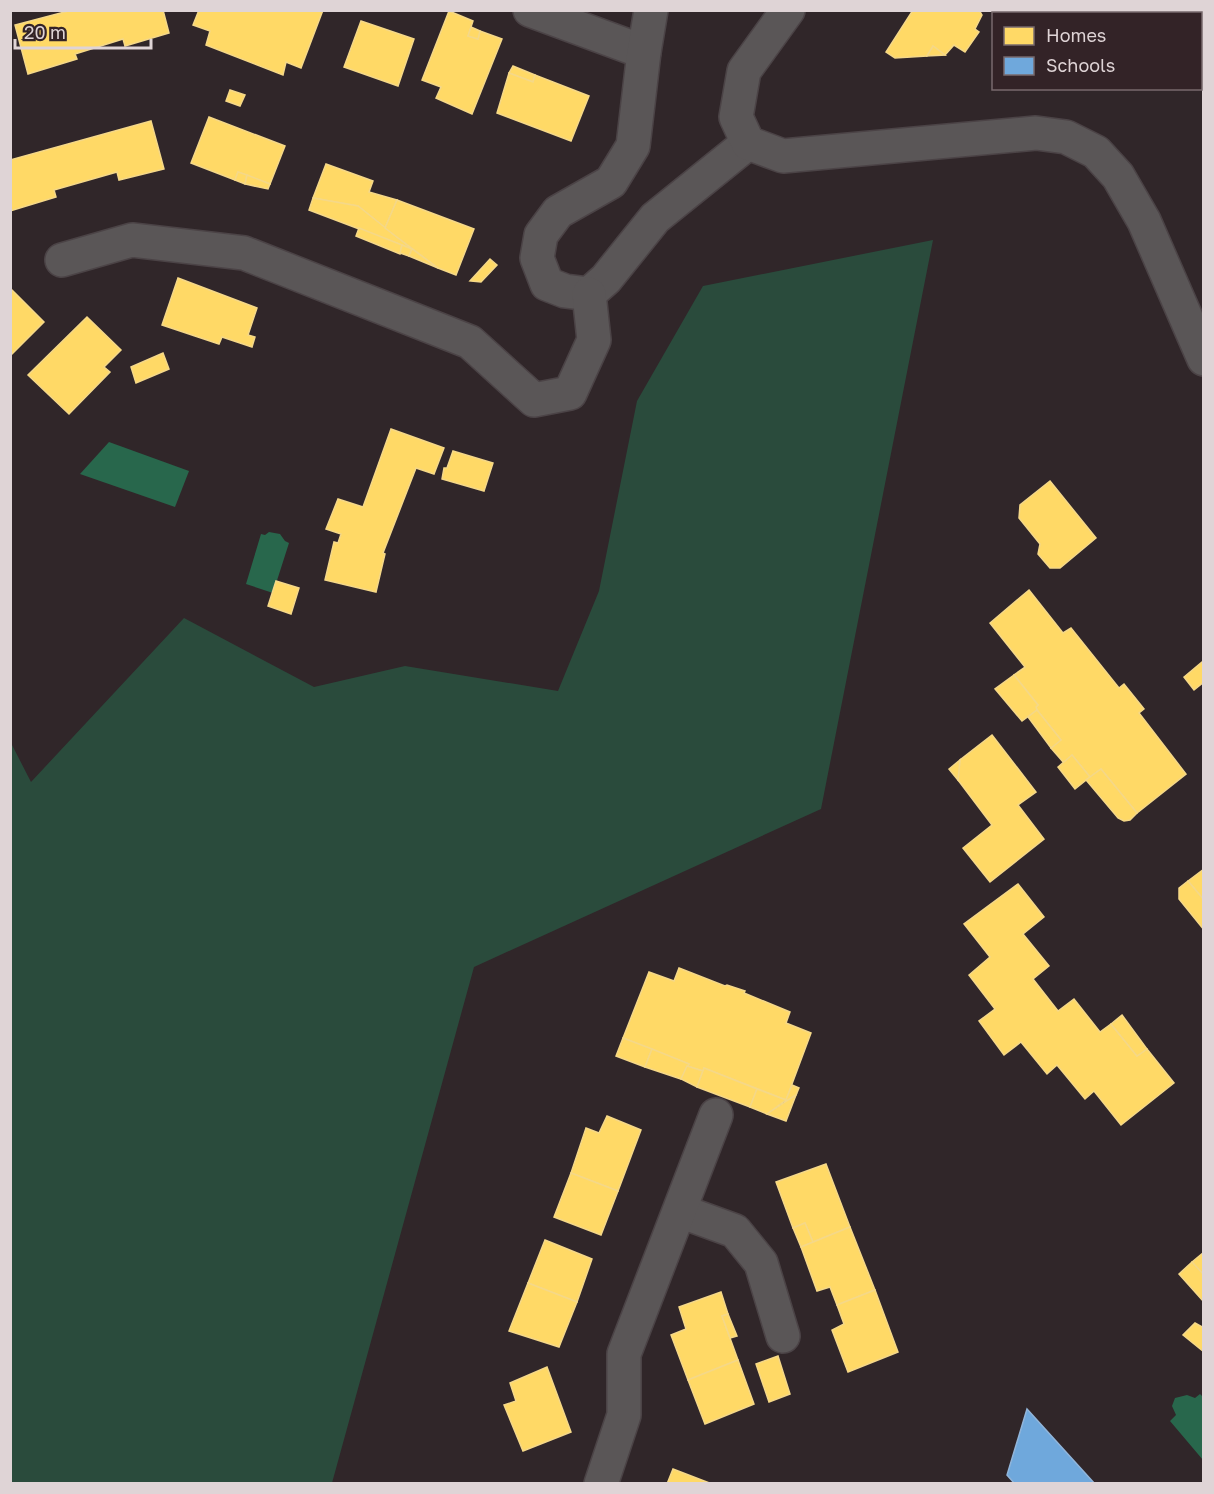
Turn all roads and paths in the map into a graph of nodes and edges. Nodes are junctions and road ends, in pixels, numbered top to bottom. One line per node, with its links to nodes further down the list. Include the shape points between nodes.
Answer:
1 (530, 10): 4 (street)
2 (651, 10): 4 (street)
3 (788, 10): 5 (street, via 744,72 736,117)
4 (644, 52): 7 (street, via 633,146 611,182 558,212 541,235 537,258 547,284)
5 (748, 142): 7 (street, via 655,218 606,279); 8 (street, via 783,156 1036,133 1066,137 1096,152 1118,176 1144,221)
6 (62, 260): 7 (street, via 132,240 244,253 470,342 534,400 570,393 594,340)
7 (589, 294)
8 (1203, 359)
9 (716, 1115): 10 (street)
10 (680, 1211): 11 (street, via 735,1231 761,1263); 12 (street, via 624,1354 624,1415)
11 (783, 1336)
12 (601, 1484)

